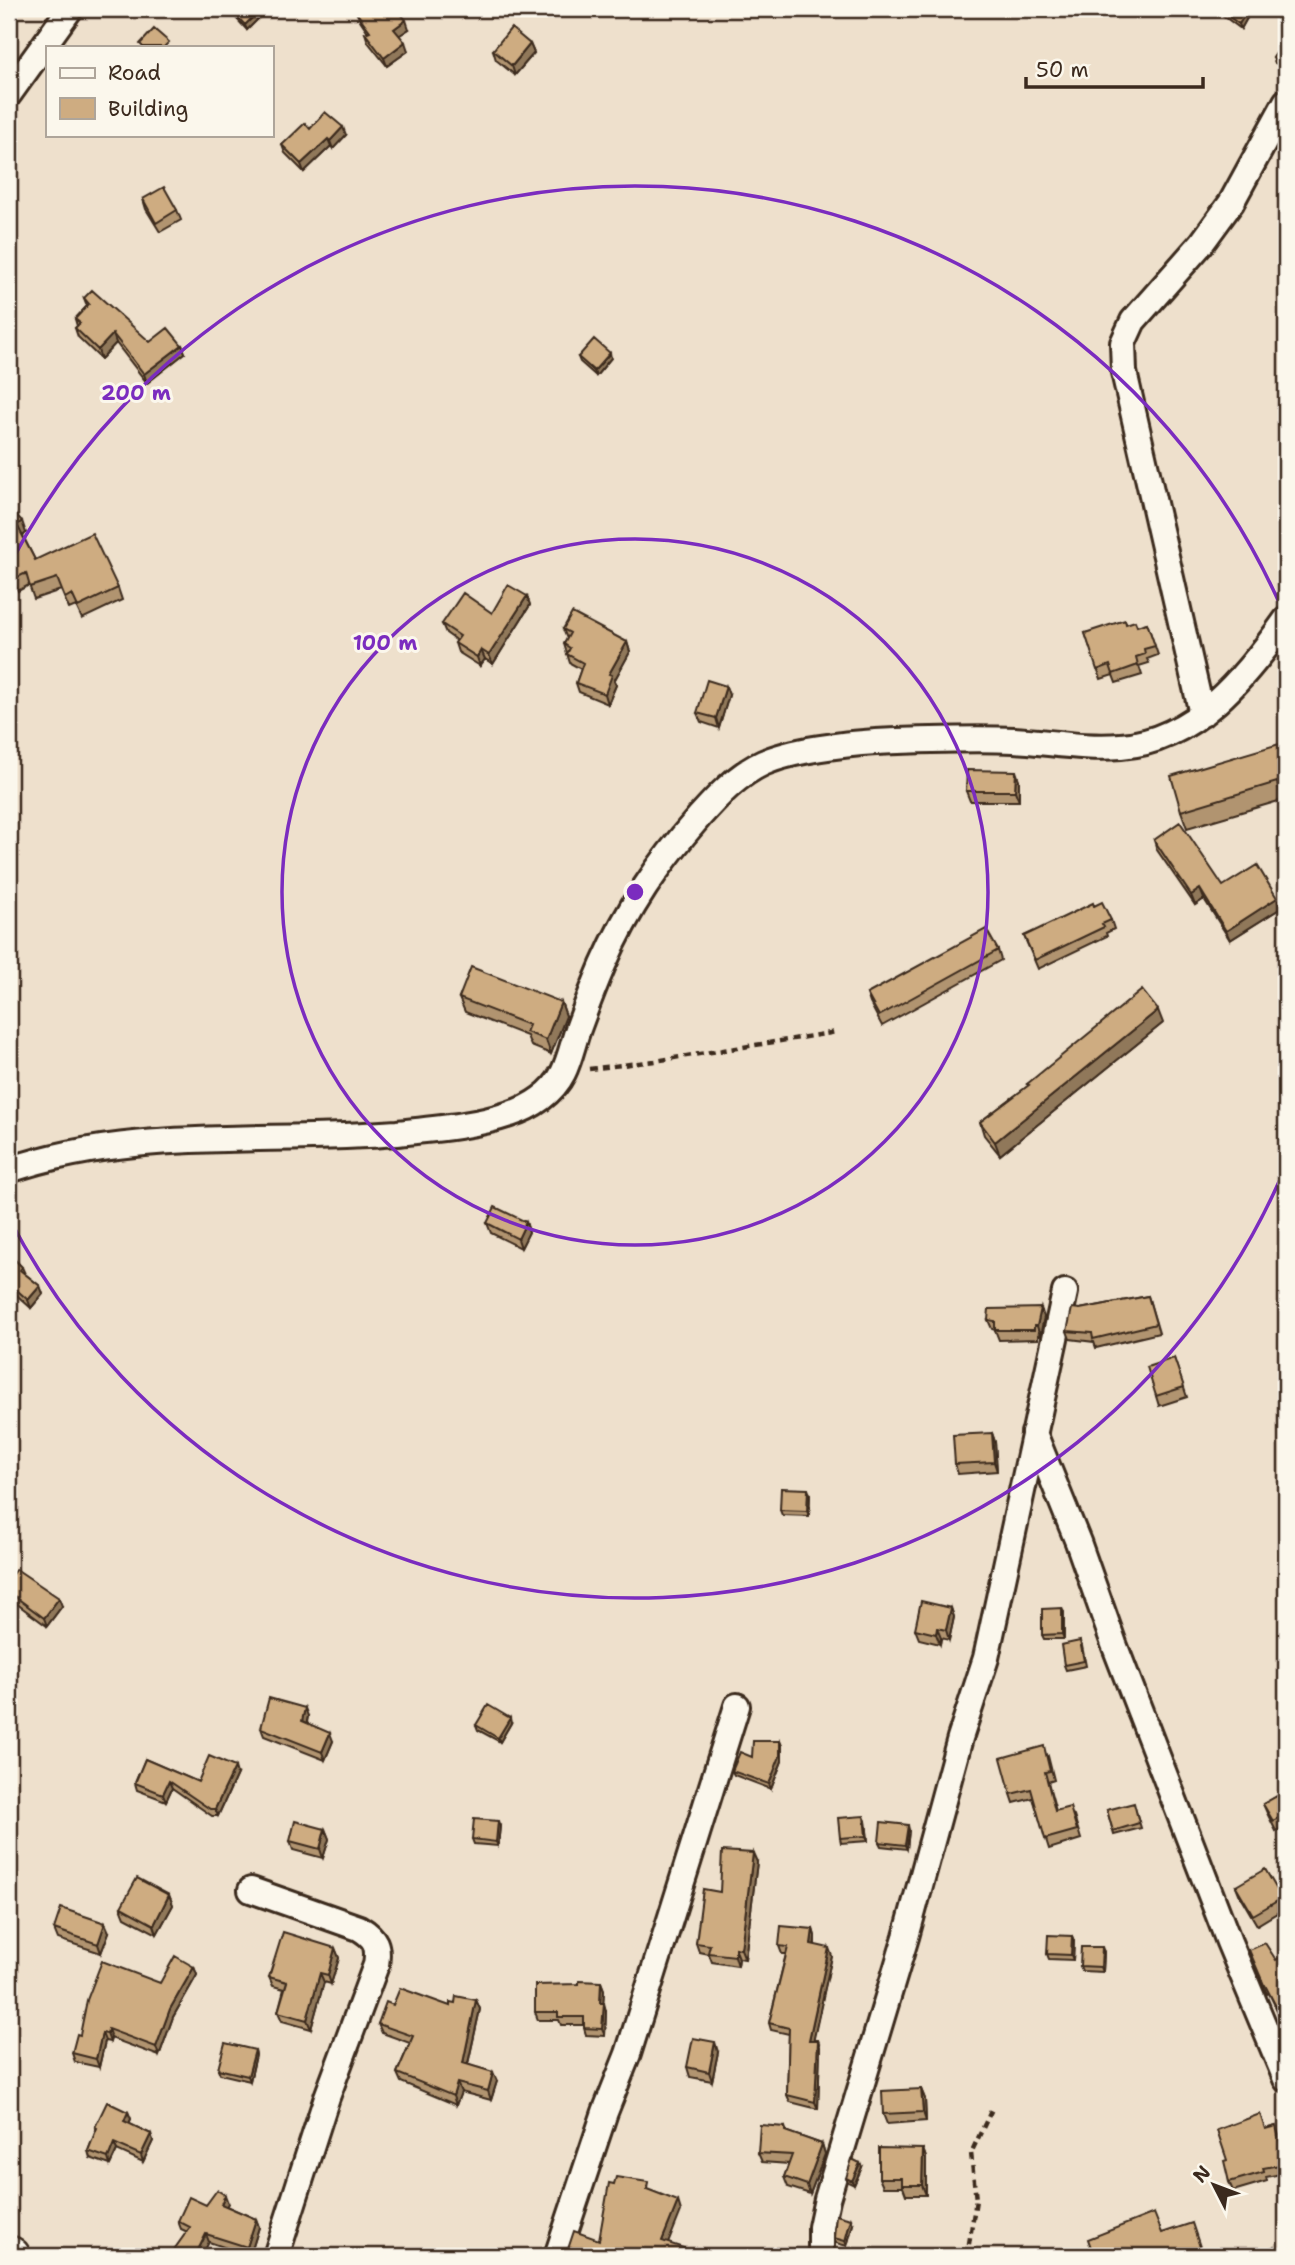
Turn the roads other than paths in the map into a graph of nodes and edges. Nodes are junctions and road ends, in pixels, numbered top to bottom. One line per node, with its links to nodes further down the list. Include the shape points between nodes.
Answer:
1 (70, 9): 2 (street)
2 (9, 94)
3 (1286, 102): 5 (street, via 1231,203 1133,321 1123,343 1124,372)
4 (1286, 620): 5 (street, via 1241,678)
5 (1202, 714): 6 (street, via 1172,732 1122,746 938,739 850,744 764,763 738,778 712,802 645,884 603,965 563,1072 549,1092 513,1113 419,1131 361,1136 128,1144)
6 (9, 1170)
7 (1065, 1293): 8 (street)
8 (1034, 1433): 11 (street); 14 (street, via 986,1658 827,2199)
9 (737, 1706): 13 (street, via 628,2054)
10 (251, 1890): 12 (street, via 359,1928 372,1936 378,1954)
11 (1286, 2079)
12 (276, 2256)
13 (557, 2256)
14 (821, 2256)

